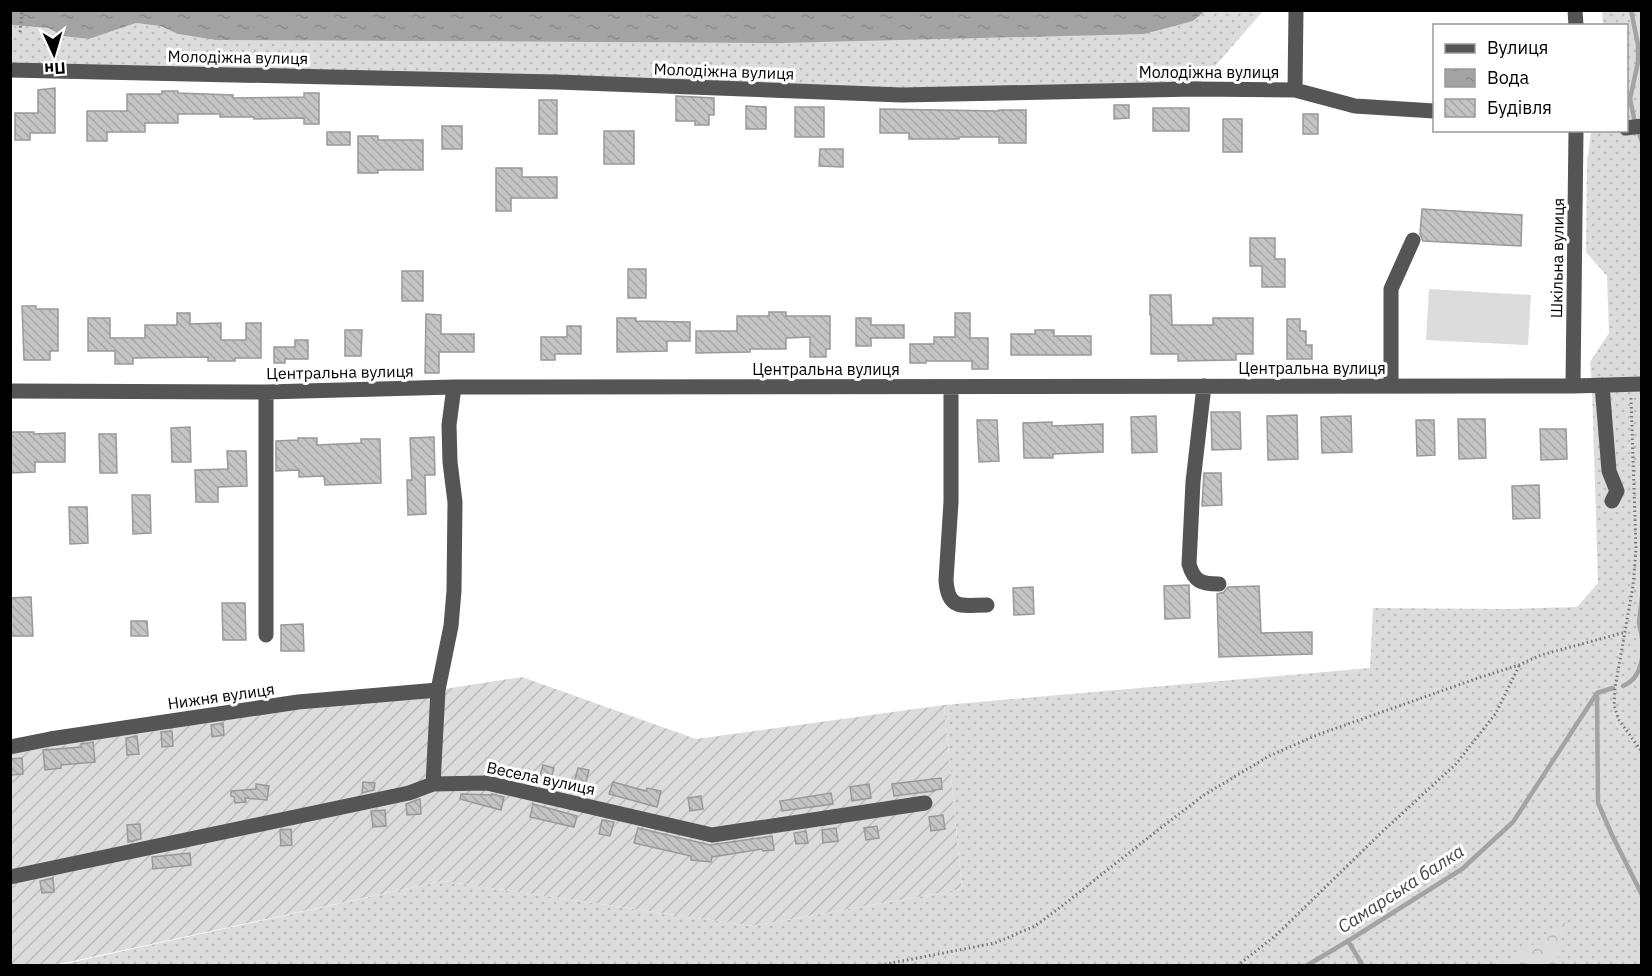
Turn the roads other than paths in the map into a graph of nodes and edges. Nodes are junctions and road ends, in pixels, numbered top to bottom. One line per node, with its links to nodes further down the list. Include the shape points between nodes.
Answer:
1 (1296, 10): 3 (street)
2 (10, 70): 3 (street, Молодіжна вулиця, via 557,82 902,95)
3 (1295, 90): 4 (street, Молодіжна вулиця, via 1355,106)
4 (1433, 111)
5 (1576, 132): 10 (street, Шкільна вулиця)
6 (1413, 240): 9 (street, via 1391,289)
7 (1636, 384): 11 (street, Центральна вулиця)
8 (1204, 386): 9 (street, Центральна вулиця); 13 (street, Центральна вулиця); 17 (street, via 1189,564 1191,573 1203,584)
9 (1390, 386): 10 (street, Центральна вулиця)
10 (1573, 386): 11 (street, Центральна вулиця)
11 (1602, 386): 16 (street, via 1609,471 1617,491)
12 (454, 387): 13 (street, Центральна вулиця); 15 (street, Центральна вулиця); 20 (street, via 449,425 455,502 454,591 452,626)
13 (951, 387): 18 (street, via 947,592 954,602)
14 (10, 391): 15 (street, Центральна вулиця)
15 (266, 392): 19 (street)
16 (1612, 501)
17 (1220, 584)
18 (987, 604)
19 (266, 635)
20 (438, 690): 21 (street, Нижня вулиця, via 298,702); 22 (street)
21 (10, 747)
22 (433, 783): 23 (street, Весела вулиця, via 487,783 712,835); 24 (street, Весела вулиця, via 409,793)
23 (925, 803)
24 (10, 877)

